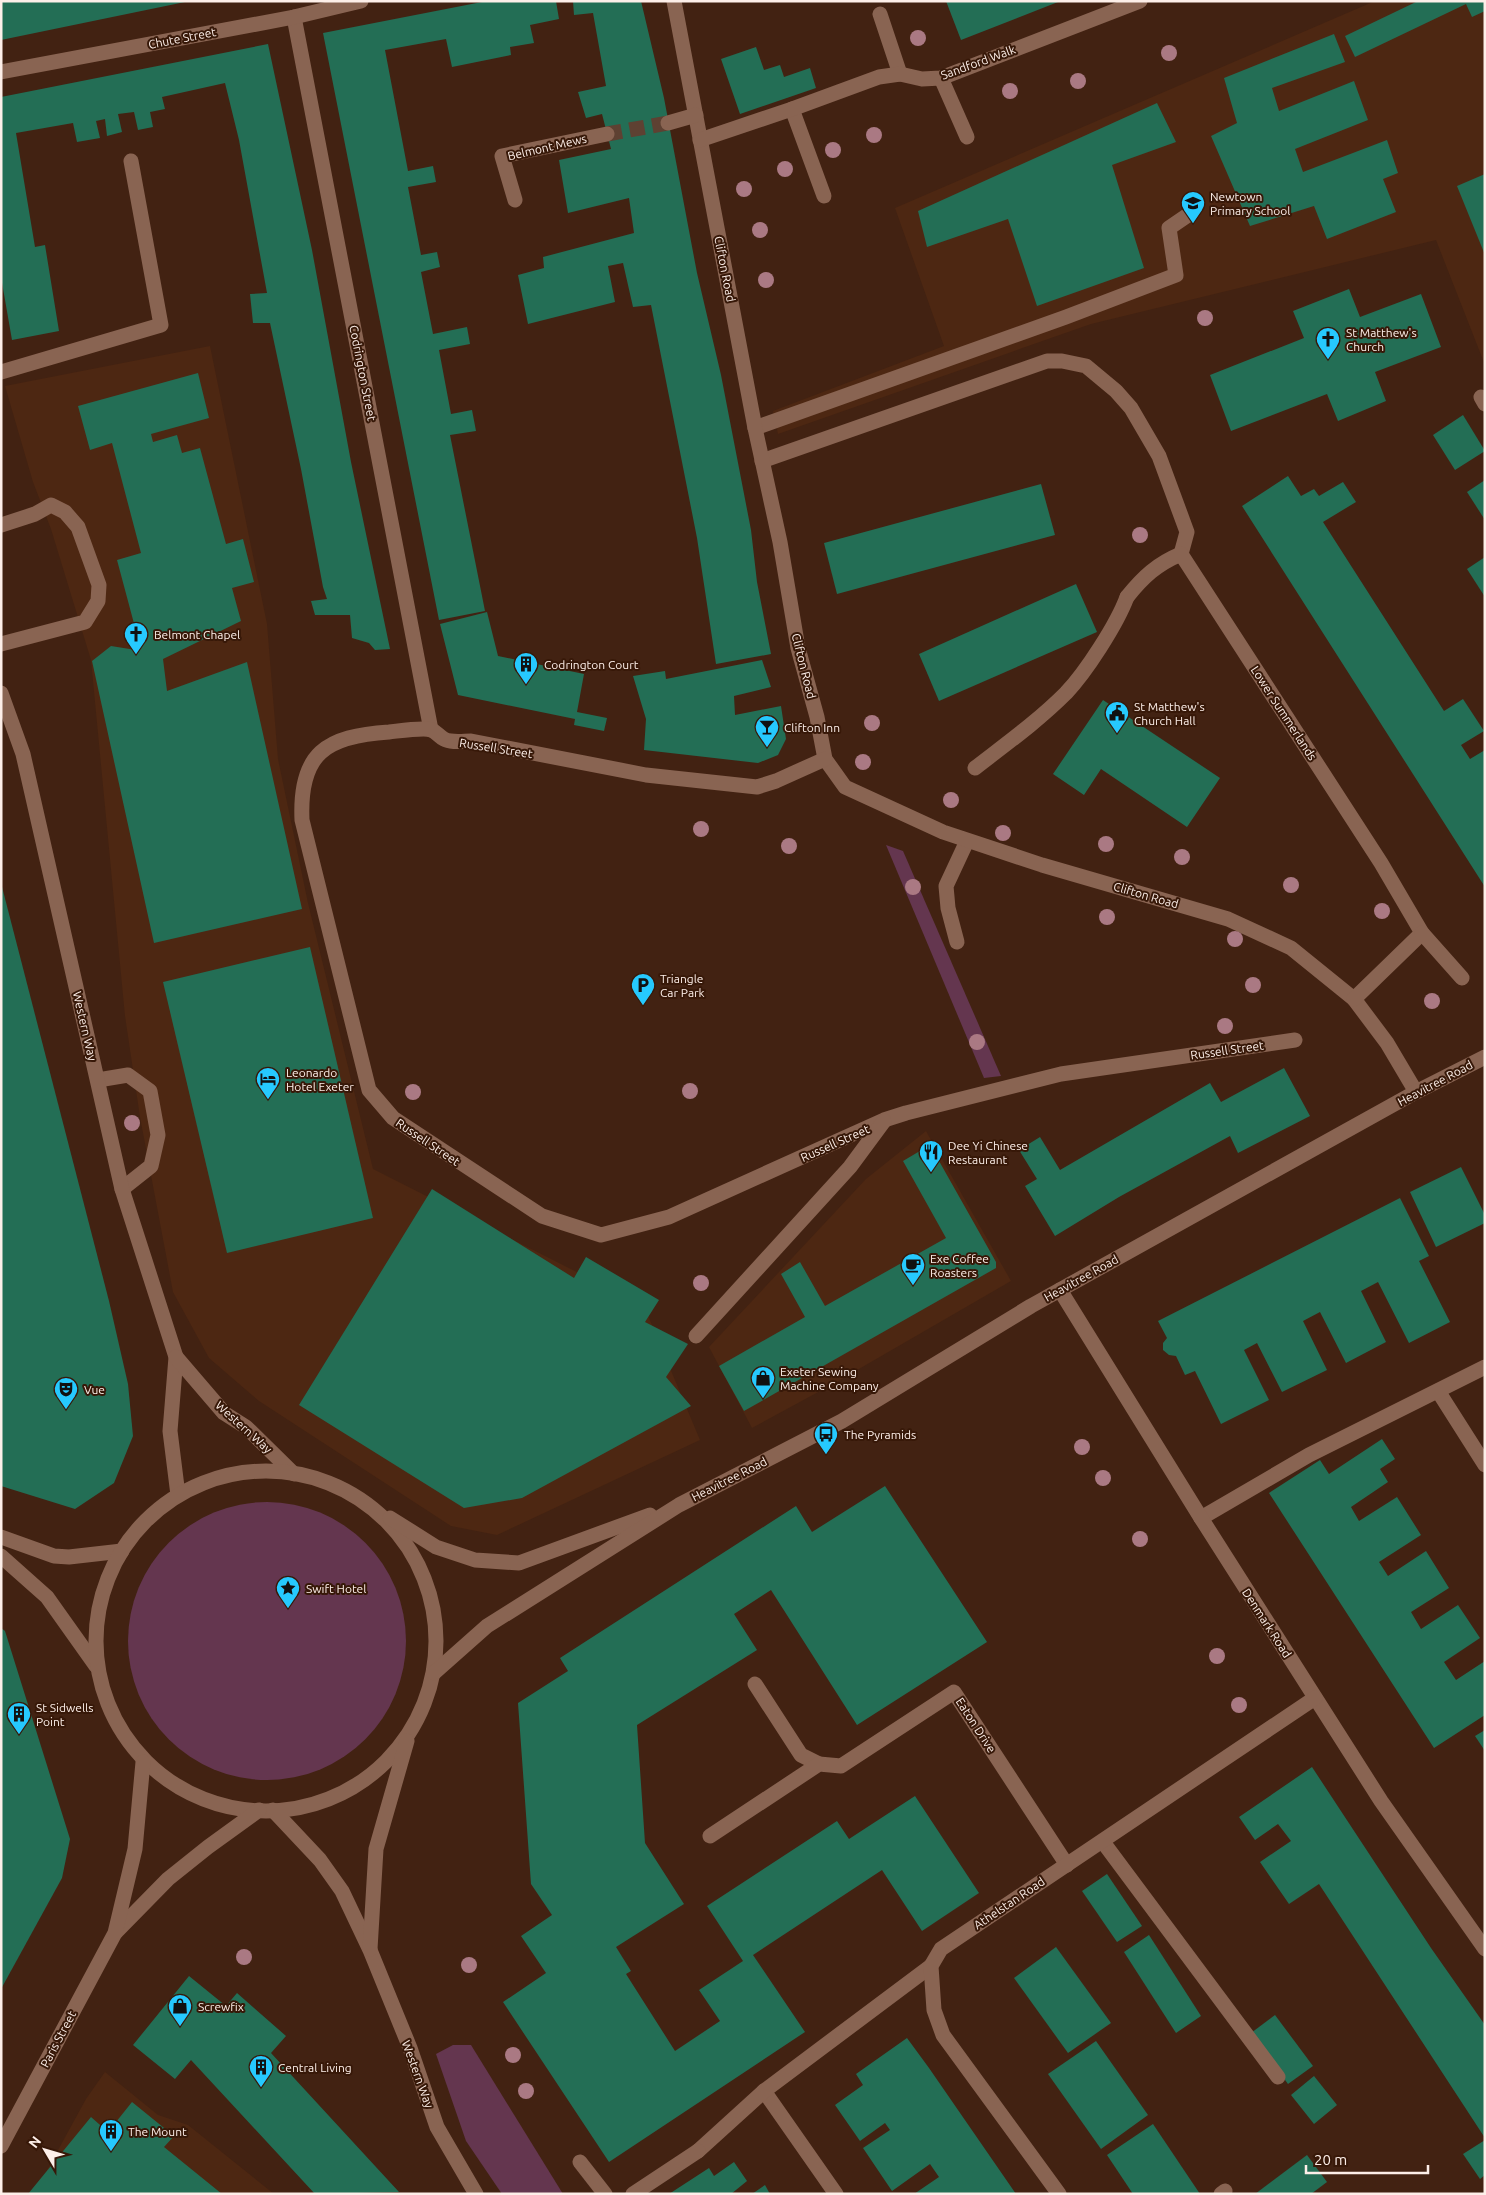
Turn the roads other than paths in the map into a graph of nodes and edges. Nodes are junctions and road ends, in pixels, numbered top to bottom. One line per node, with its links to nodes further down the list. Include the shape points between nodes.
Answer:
1 (361, 1): 5 (street, Chute Street)
2 (674, 1): 10 (street, Clifton Road)
3 (1140, 1): 8 (street, Sandford Walk)
4 (880, 14): 7 (street)
5 (294, 16): 6 (street, Chute Street); 26 (street, Codrington Street)
6 (1, 72)
7 (900, 74): 8 (street, Sandford Walk, via 922,79); 9 (street, Sandford Walk, via 879,77)
8 (941, 78): 13 (street)
9 (792, 109): 14 (street, Sandford Walk); 16 (street)
10 (696, 115): 11 (street); 14 (street, Clifton Road)
11 (668, 123)
12 (607, 134): 17 (street, Belmont Mews, via 502,156)
13 (967, 137)
14 (700, 140): 20 (street, Clifton Road)
15 (131, 161): 19 (street, via 161,325)
16 (824, 196)
17 (515, 200)
18 (1188, 215): 20 (street, via 1169,228 1176,275)
19 (1, 372)
20 (755, 428): 21 (street, Clifton Road)
21 (762, 460): 23 (street, via 1047,361 1086,366 1131,408 1159,456 1187,532); 27 (street, Clifton Road, via 798,648)
22 (1, 525): 24 (street, via 36,514 52,505 65,512 78,527 99,586 98,601 85,622)
23 (1181, 554): 28 (street, via 1144,576 1127,597 1120,617 1067,692); 30 (street, Lower Summerlands, via 1381,863)
24 (1, 644)
25 (1, 693): 36 (street, Western Way, via 23,754)
26 (431, 730): 27 (street, Russell Street, via 447,741 471,742 646,775 757,787); 38 (street, Russell Street, via 359,734 332,743 316,756 306,772 301,794 302,820 369,1090 393,1118 542,1216 601,1235 669,1217)
27 (825, 758): 29 (street, Clifton Road, via 844,786)
28 (975, 768)
29 (967, 841): 31 (street, via 946,886 948,908); 33 (street, Clifton Road, via 1228,919 1291,948)
30 (1422, 932): 32 (street, Lower Summerlands); 33 (street)
31 (958, 942)
32 (1462, 978)
33 (1354, 999): 37 (street, Clifton Road, via 1387,1043)
34 (1295, 1040): 38 (street, Russell Street, via 1061,1074)
35 (1485, 1057): 37 (street, Heavitree Road)
36 (98, 1080): 39 (street, Western Way); 39 (street, via 128,1075 150,1091 158,1135 152,1166)
37 (1416, 1092): 40 (street, Heavitree Road)
38 (884, 1120): 41 (street, via 850,1167)
39 (122, 1189): 42 (street, Western Way)
40 (1060, 1290): 48 (street, Heavitree Road, via 842,1421); 50 (street, Denmark Road)
41 (696, 1336)
42 (176, 1357): 46 (street, Western Way, via 224,1413 246,1428); 47 (street, Western Way, via 170,1431)
43 (1485, 1367): 44 (street)
44 (1438, 1391): 45 (street); 50 (street, via 1309,1455)
45 (1485, 1465)
46 (294, 1474): 47 (street, Heavitree Road, via 267,1470 221,1476); 49 (street, Heavitree Road, via 310,1476 348,1492)
47 (178, 1494): 52 (street, Heavitree Road, via 141,1524)
48 (679, 1505): 49 (street, Heavitree Road, via 519,1563 474,1560 436,1547); 55 (street, Heavitree Road, via 487,1626)
49 (382, 1513): 55 (street, via 422,1571 436,1624)
50 (1201, 1518): 57 (street, Denmark Road)
51 (1, 1537): 52 (street, via 54,1556)
52 (122, 1551): 54 (street, Heavitree Road, via 97,1613)
53 (1, 1556): 54 (street, via 47,1597)
54 (96, 1666): 59 (street, via 108,1708 129,1745)
55 (434, 1673): 58 (street, via 419,1717)
56 (755, 1684): 60 (street, Eaton Drive, via 800,1755)
57 (1315, 1698): 63 (street, Athelstan Road); 66 (street, Denmark Road, via 1381,1801)
58 (409, 1733): 61 (street, via 397,1751 368,1779 334,1799 295,1810); 67 (street, Western Way, via 376,1849)
59 (143, 1762): 61 (street, via 196,1798 237,1810); 65 (street, Paris Street, via 136,1849)
60 (819, 1764): 62 (street); 64 (street, Eaton Drive, via 841,1766 954,1692)
61 (266, 1810): 65 (street, Paris Street, via 208,1846 168,1879); 67 (street, Western Way, via 320,1860 342,1891)
62 (710, 1836)
63 (1103, 1842): 64 (street, Athelstan Road); 69 (street)
64 (1067, 1865): 68 (street, Athelstan Road, via 941,1949)
65 (115, 1933): 71 (street, Paris Street)
66 (1485, 1949)
67 (370, 1950): 73 (street, Western Way, via 410,2048 437,2127)
68 (931, 1966): 70 (street, Athelstan Road); 77 (street, via 934,2010 943,2035)
69 (1278, 2077)
70 (764, 2091): 75 (street, Athelstan Road, via 698,2151); 76 (street)
71 (1, 2146)
72 (580, 2162): 74 (street)
73 (476, 2194)
74 (605, 2194)
75 (633, 2194)
76 (836, 2194)
77 (1059, 2194)

